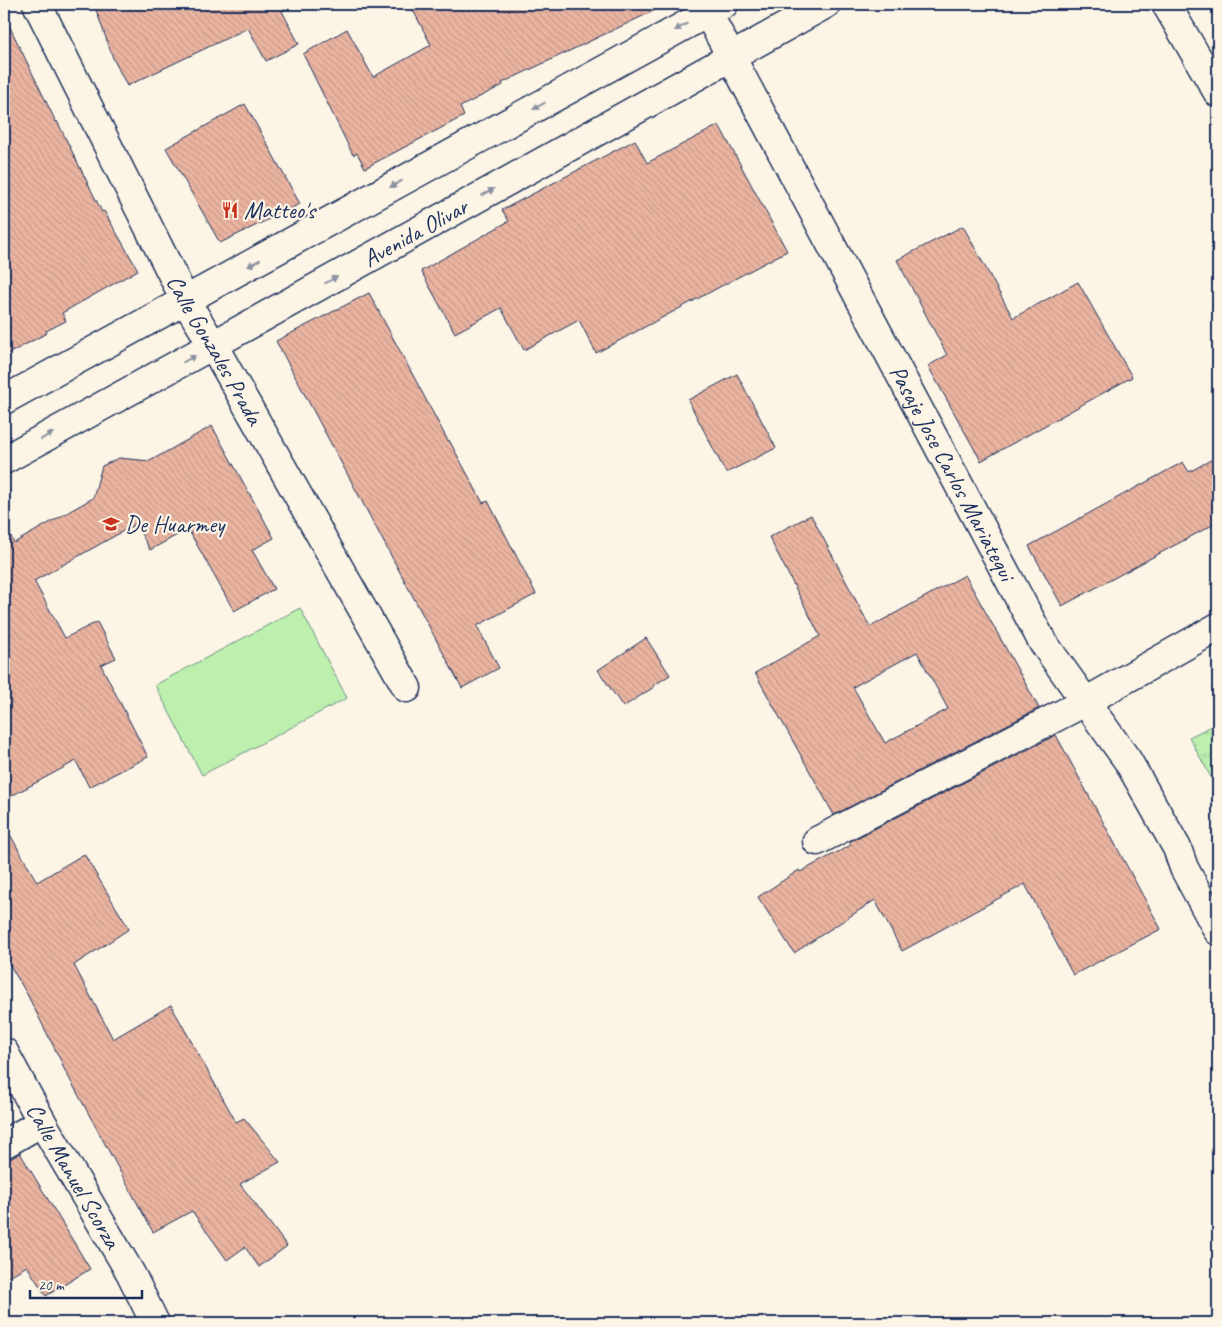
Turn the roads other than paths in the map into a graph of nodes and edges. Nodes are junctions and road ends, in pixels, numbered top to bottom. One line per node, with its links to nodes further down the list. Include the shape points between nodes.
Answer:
1 (37, 4): 7 (street, Calle Gonzales Prada)
2 (826, 4): 5 (street, Avenida Olivar)
3 (1166, 4): 6 (street)
4 (712, 7): 5 (street, Pasaje Jose Carlos Mariatequi); 7 (street, one-way to 7)
5 (732, 56): 8 (street, Avenida Olivar, one-way to 5); 13 (street, Pasaje Jose Carlos Mariatequi, via 1042,641)
6 (1218, 94)
7 (185, 300): 8 (street, Calle Gonzales Prada); 9 (street)
8 (213, 346): 10 (street, Avenida Olivar, one-way to 8); 12 (street, Calle Gonzales Prada)
9 (4, 400)
10 (4, 460)
11 (1218, 627): 13 (street)
12 (407, 688)
13 (1085, 702): 14 (street); 15 (street, Pasaje Jose Carlos Mariatequi, via 1128,760)
14 (817, 841)
15 (1218, 931)
16 (4, 1052): 17 (street, Calle Manuel Scorza)
17 (42, 1122): 18 (street); 19 (street, Calle Manuel Scorza)
18 (4, 1144)
19 (156, 1323)

